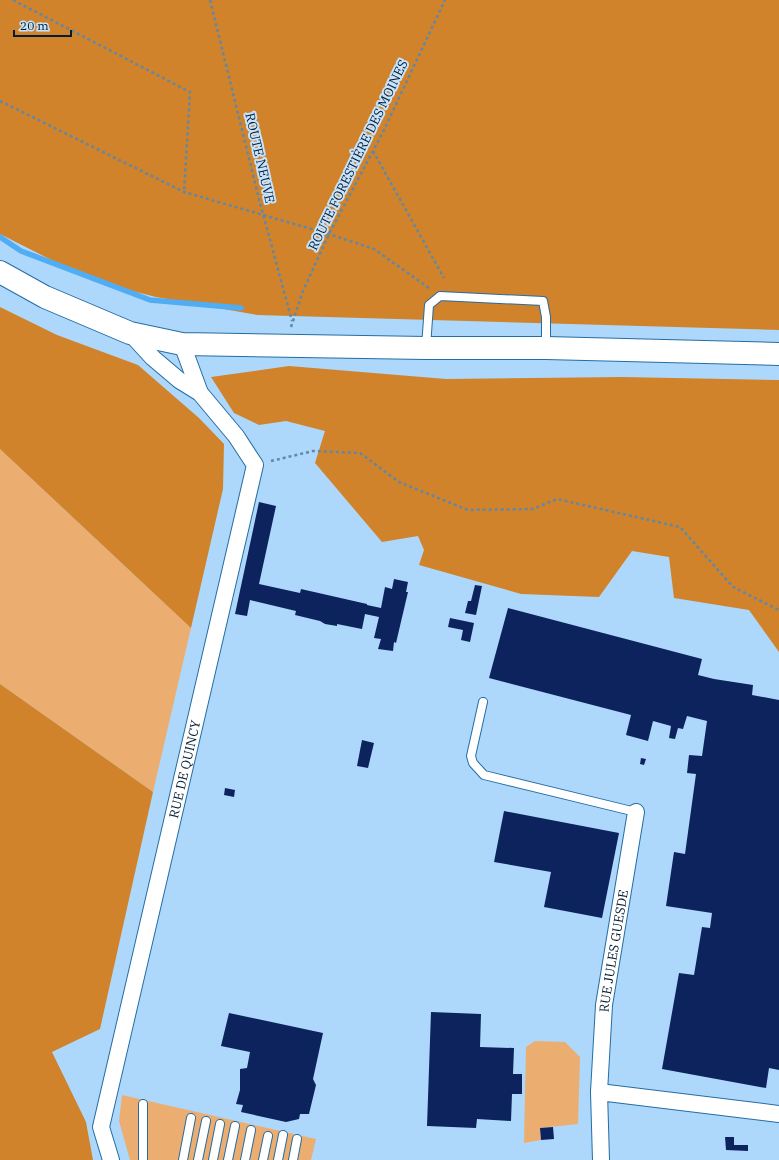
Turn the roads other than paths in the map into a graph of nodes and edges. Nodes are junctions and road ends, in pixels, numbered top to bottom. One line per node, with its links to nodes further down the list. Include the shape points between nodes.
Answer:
1 (0, 272): 2 (street, via 45,297)
2 (130, 333): 3 (street); 7 (street, via 153,358 179,380)
3 (182, 344): 4 (street); 7 (street)
4 (426, 348): 5 (street); 5 (lane, via 429,305 440,296 542,301 546,316)
5 (546, 348): 6 (street)
6 (779, 354)
7 (200, 393): 21 (street, RUE DE QUINCY, via 236,436 255,465 101,1127)
8 (483, 702): 9 (lane, via 471,756 473,763 484,775)
9 (636, 812): 10 (street, RUE JULES GUESDE, via 604,1004)
10 (599, 1092): 12 (street); 31 (street, RUE JULES GUESDE)
11 (142, 1104): 22 (lane)
12 (779, 1114)
13 (192, 1118): 23 (lane)
14 (206, 1121): 24 (lane)
15 (220, 1124): 25 (lane)
16 (235, 1126): 26 (lane)
17 (251, 1130): 27 (lane)
18 (283, 1135): 29 (lane)
19 (268, 1136): 28 (lane)
20 (297, 1139): 30 (lane)
21 (111, 1160)
22 (143, 1160)
23 (184, 1160)
24 (198, 1160)
25 (213, 1160)
26 (228, 1160)
27 (246, 1160)
28 (263, 1160)
29 (278, 1160)
30 (293, 1160)
31 (601, 1160)

